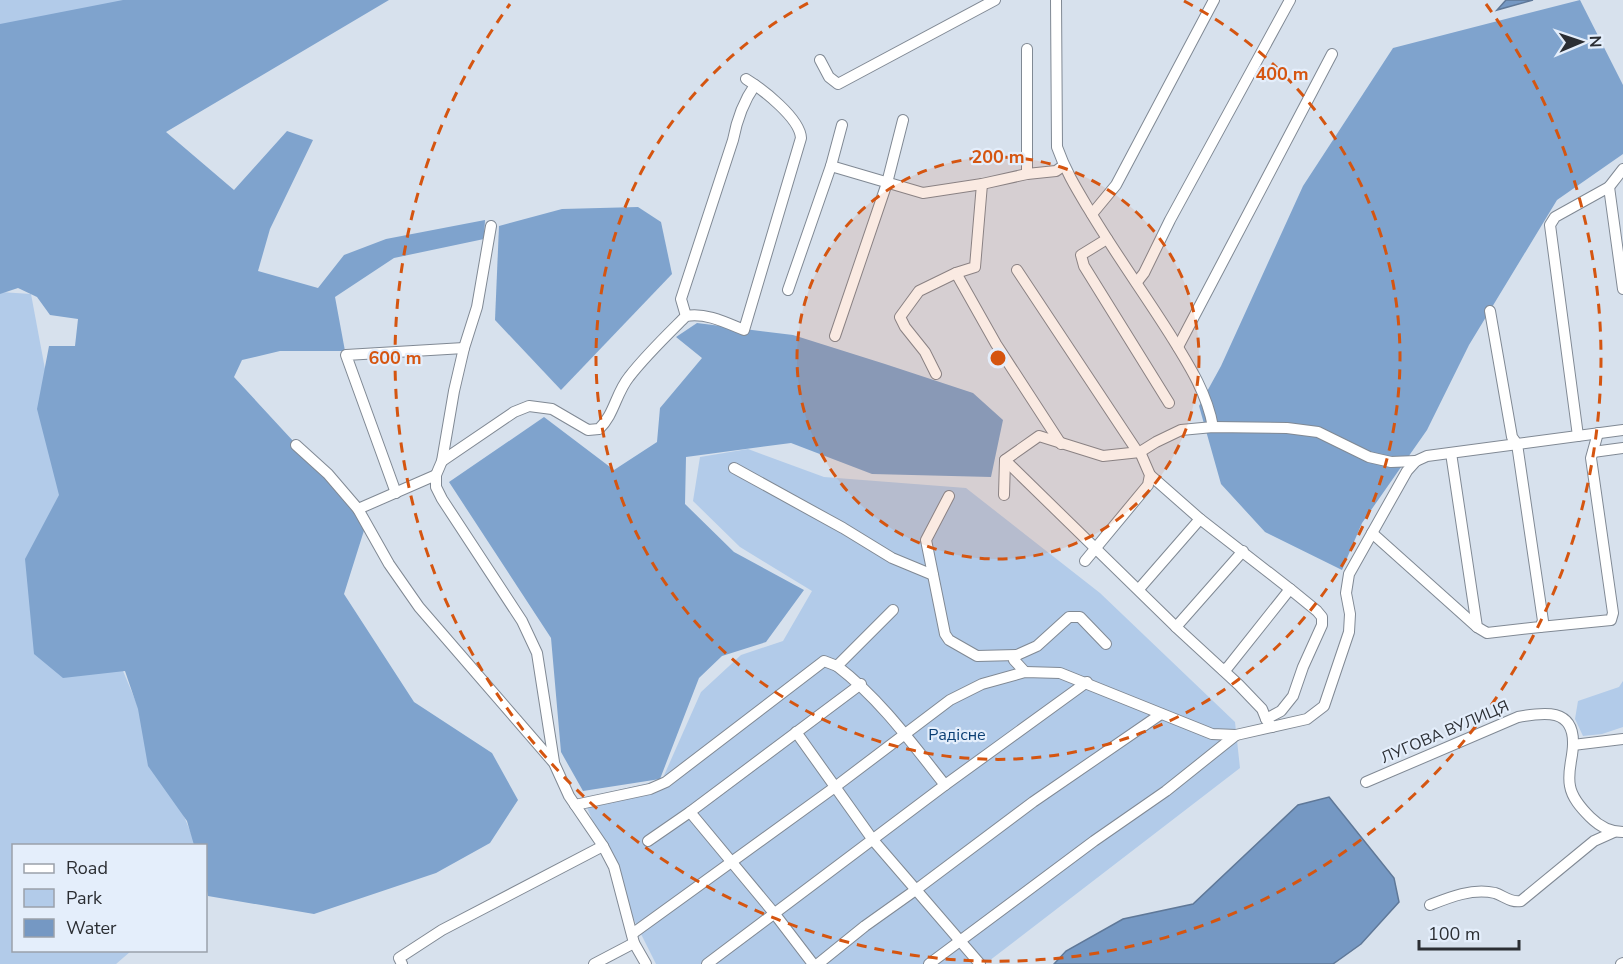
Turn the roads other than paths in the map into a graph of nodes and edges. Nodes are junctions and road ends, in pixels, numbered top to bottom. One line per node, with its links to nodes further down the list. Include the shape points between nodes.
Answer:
1 (995, 0): 7 (street, via 838,84)
2 (1056, 0): 11 (street, via 1057,147)
3 (1214, 0): 17 (street, via 1116,185)
4 (1290, 0): 22 (street)
5 (1027, 49): 13 (street)
6 (1332, 54): 28 (street)
7 (819, 60)
8 (903, 120): 14 (street)
9 (842, 125): 10 (street)
10 (831, 166): 14 (street); 24 (street)
11 (1064, 166): 13 (street, via 1056,171); 17 (street)
12 (1623, 169): 16 (street)
13 (1027, 174): 15 (street)
14 (887, 183): 15 (street, via 923,193); 27 (street)
15 (982, 184): 21 (street, via 975,267)
16 (1609, 187): 23 (street); 35 (street, via 1555,217 1550,225)
17 (1092, 214): 19 (street)
18 (491, 226): 29 (street, via 477,307)
19 (1107, 238): 22 (street); 31 (street, via 1081,255 1084,266)
20 (1017, 270): 40 (street)
21 (956, 273): 30 (street, via 919,291 900,317); 36 (street, via 996,344)
22 (1137, 282): 28 (street)
23 (1623, 289)
24 (788, 290)
25 (1490, 311): 37 (street, via 1512,437)
26 (686, 316): 26 (street, via 708,318 744,330 791,174 800,132 795,122 751,82 681,299); 44 (street, via 628,378 609,420 599,429 588,429 552,409 529,406)
27 (835, 336)
28 (1178, 347): 32 (street, via 1210,409)
29 (464, 348): 44 (street); 49 (street, via 346,356)
30 (936, 374)
31 (1169, 403)
32 (1213, 427): 40 (street, via 1181,430); 45 (street, via 1318,432 1369,457 1391,462)
33 (1623, 430): 34 (street)
34 (1598, 433): 35 (street); 41 (street)
35 (1578, 436): 37 (street)
36 (1061, 444): 40 (street, via 1103,456); 43 (street, via 1040,436)
37 (1517, 444): 42 (street); 66 (street, via 1543,621)
38 (296, 445): 52 (street)
39 (1623, 448): 41 (street)
40 (1139, 452): 48 (street)
41 (1593, 452): 63 (street)
42 (1451, 453): 45 (street); 65 (street)
43 (1005, 460): 50 (street); 55 (street)
44 (442, 461): 47 (street)
45 (1416, 461): 54 (street)
46 (734, 468): 58 (street, via 892,558)
47 (436, 475): 49 (street); 81 (street, via 442,499 522,621 537,653)
48 (1150, 475): 53 (street); 55 (street, via 1148,485)
49 (396, 493): 52 (street)
50 (1004, 495)
51 (949, 496): 58 (street, via 926,540)
52 (358, 509): 81 (street, via 418,607)
53 (1200, 519): 56 (street); 59 (street)
54 (1372, 533): 65 (street); 75 (street, via 1349,574 1349,633 1324,706 1307,719)
55 (1096, 548): 57 (street); 59 (street)
56 (1242, 551): 60 (street); 64 (street)
57 (1085, 561)
58 (933, 575): 68 (street, via 949,640 977,656)
59 (1139, 589): 64 (street)
60 (1290, 589): 70 (street); 75 (street, via 1317,611 1322,625 1293,696)
61 (893, 610): 69 (street)
62 (1623, 618): 63 (street)
63 (1611, 620): 66 (street)
64 (1176, 627): 70 (street)
65 (1477, 627): 66 (street, via 1488,633)
66 (1540, 627)
67 (1106, 644): 68 (street, via 1080,617 1074,616 1037,646)
68 (1017, 656): 71 (street, via 1014,660)
69 (837, 666): 73 (street); 85 (street, via 824,661 666,782)
70 (1223, 670): 75 (street, via 1262,709)
71 (1025, 672): 72 (street, via 1060,673); 77 (street, via 982,684 950,700)
72 (1087, 682): 74 (street); 83 (street)
73 (861, 684): 76 (street); 77 (street)
74 (1161, 714): 78 (street, via 1212,734); 92 (street, via 1033,802)
75 (1269, 723): 78 (street)
76 (796, 732): 84 (street); 86 (street)
77 (904, 734): 83 (street); 84 (street)
78 (1236, 735): 96 (street, via 1166,791)
79 (1623, 739): 80 (street)
80 (1573, 745): 82 (street, ЛУГОВА ВУЛИЦЯ, via 1570,726 1564,718 1533,714 1480,732); 87 (street, via 1569,769 1573,796 1598,824)
81 (554, 763): 85 (street)
82 (1366, 782)
83 (945, 785): 88 (street)
84 (835, 787): 88 (street); 91 (street)
85 (575, 805): 90 (street)
86 (690, 812): 89 (street); 91 (street)
87 (1618, 832): 93 (street, via 1594,842 1521,901 1467,892)
88 (873, 840): 92 (street); 94 (street)
89 (648, 841)
90 (603, 846): 95 (street, via 614,867); 97 (street, via 442,930 399,958)
91 (731, 862): 94 (street); 95 (street)
92 (917, 889): 96 (street); 101 (street)
93 (1430, 905)
94 (774, 913): 100 (street); 101 (street)
95 (633, 938): 98 (street); 99 (street)
96 (961, 940): 102 (street); 103 (street)
97 (402, 964)
98 (594, 964)
99 (646, 964)
100 (707, 964)
101 (816, 964)
102 (929, 964)
103 (980, 964)

